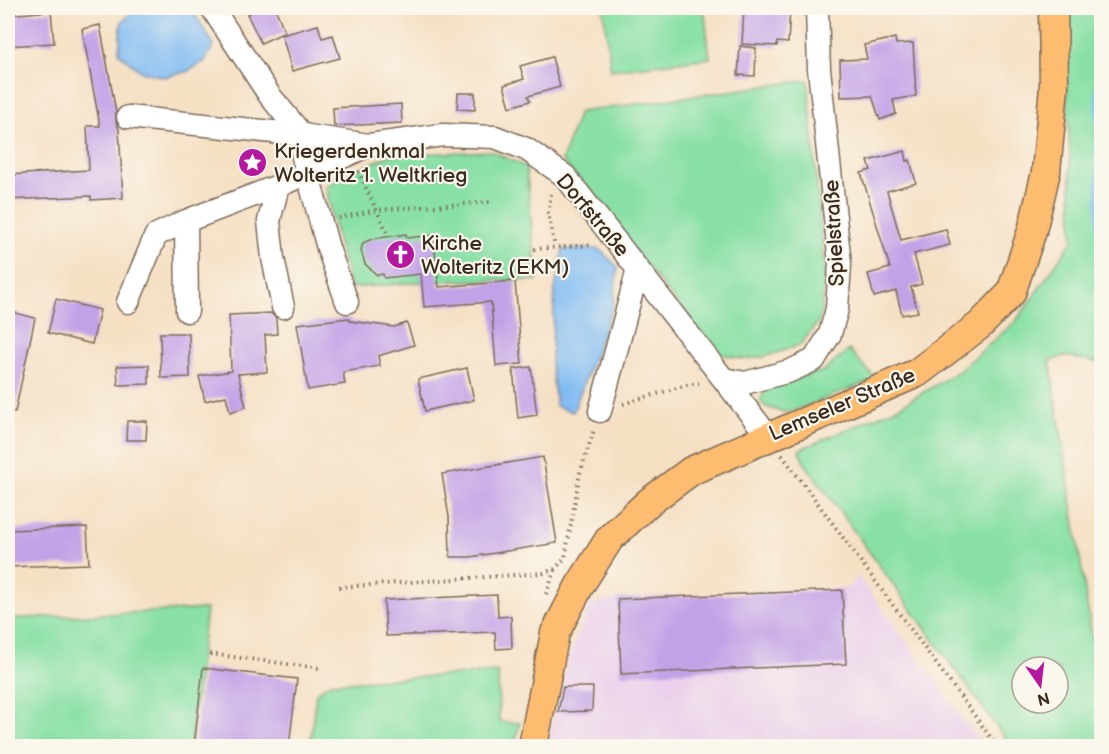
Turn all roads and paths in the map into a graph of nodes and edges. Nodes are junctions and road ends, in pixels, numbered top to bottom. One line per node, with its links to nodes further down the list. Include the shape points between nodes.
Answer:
1 (212, 8): 5 (street, via 270,96)
2 (817, 8): 23 (street, Spielstraße, via 819,69 840,264 837,309 830,334 814,360 745,383)
3 (1053, 8): 25 (main road, Lemseler Straße, via 1054,87 1046,172 1011,293 980,325 917,374)
4 (128, 117): 5 (street, Dorfstraße)
5 (302, 135): 6 (street, Dorfstraße); 8 (street)
6 (359, 149): 7 (street, Dorfstraße, via 443,135 495,137 526,149); 8 (street); 11 (path)
7 (555, 169): 15 (street, Dorfstraße, via 565,176); 16 (path, via 548,213)
8 (308, 173): 9 (street); 12 (street)
9 (278, 186): 13 (street); 21 (street, via 269,220)
10 (491, 202): 11 (path)
11 (377, 210): 12 (path); 14 (path)
12 (320, 220): 20 (street)
13 (186, 221): 19 (street, via 156,235); 22 (street)
14 (387, 232)
15 (617, 243): 16 (path); 18 (street, Dorfstraße)
16 (555, 247): 17 (path)
17 (534, 249)
18 (638, 269): 23 (street, Dorfstraße); 24 (street, Dorfstraße)
19 (128, 302)
20 (347, 302)
21 (283, 308)
22 (187, 311)
23 (724, 379): 24 (path, via 687,385); 25 (street, Dorfstraße)
24 (600, 411): 26 (path, via 580,473 565,558 555,569)
25 (768, 436): 29 (main road, Lemseler Straße, via 691,471 610,538 555,633); 30 (path)
26 (339, 587)
27 (210, 654): 28 (path)
28 (319, 668)
29 (533, 747)
30 (997, 747)

